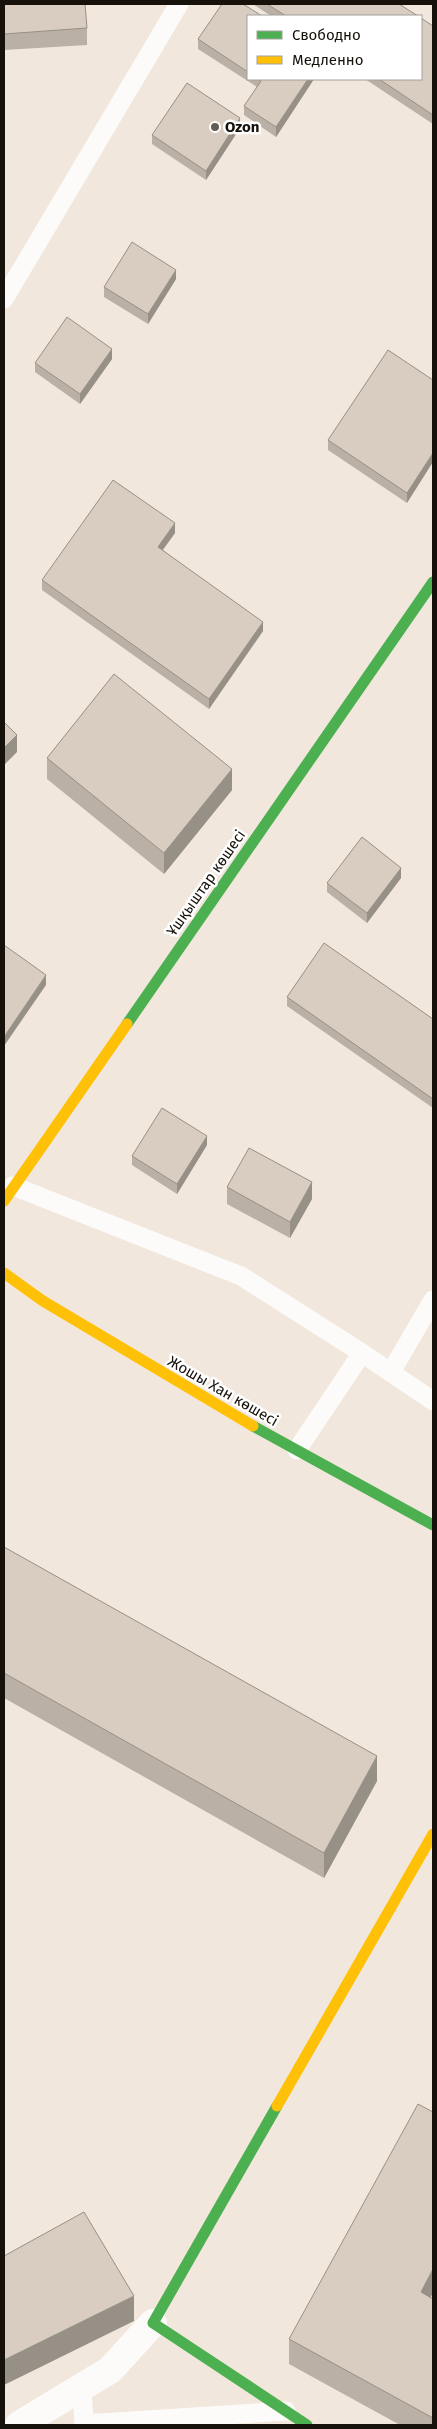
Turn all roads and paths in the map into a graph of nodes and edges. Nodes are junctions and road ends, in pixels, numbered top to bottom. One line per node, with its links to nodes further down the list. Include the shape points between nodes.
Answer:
1 (179, 4): 2 (lane)
2 (4, 299)
3 (433, 582): 4 (street, Ұшқыштар көшесі)
4 (8, 1193): 7 (lane, via 241,1276)
5 (4, 1273): 10 (street, Жошы Хан көшесі, via 121,1349)
6 (433, 1300): 8 (lane)
7 (362, 1353): 8 (lane); 10 (lane)
8 (391, 1372): 9 (lane)
9 (433, 1401)
10 (297, 1450): 11 (street, Жошы Хан көшесі)
11 (433, 1525)
12 (433, 1834): 13 (street)
13 (153, 2323): 14 (street, via 110,2370); 15 (street)
14 (82, 2387): 16 (street); 17 (lane)
15 (286, 2411): 17 (lane); 18 (street)
16 (19, 2425)
17 (84, 2425)
18 (308, 2425)

